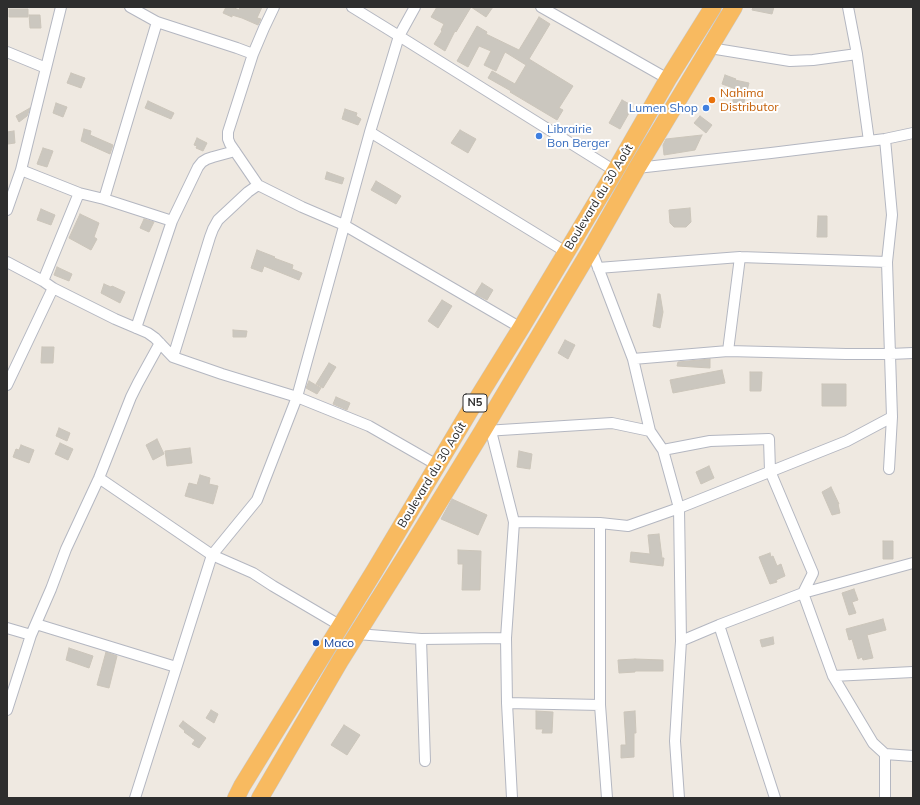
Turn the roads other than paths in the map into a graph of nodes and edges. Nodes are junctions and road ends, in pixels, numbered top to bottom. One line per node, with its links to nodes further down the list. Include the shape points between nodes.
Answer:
1 (61, 7): 16 (street)
2 (130, 7): 10 (street)
3 (274, 7): 14 (street)
4 (352, 7): 11 (street)
5 (416, 7): 11 (street)
6 (541, 7): 17 (street)
7 (713, 7): 17 (highway, Boulevard du 30 Août / N5)
8 (734, 7): 12 (highway, Boulevard du 30 Août / N5)
9 (848, 7): 15 (street)
10 (157, 22): 14 (street); 28 (street)
11 (399, 36): 18 (street); 25 (street)
12 (710, 48): 15 (street, via 790,61); 23 (highway, Boulevard du 30 Août / N5)
13 (7, 52): 16 (street)
14 (253, 54): 22 (street, via 228,132 228,139)
15 (857, 54): 21 (street)
16 (46, 68): 24 (street)
17 (668, 79): 25 (highway, Boulevard du 30 Août / N5)
18 (370, 132): 31 (street); 33 (street)
19 (913, 133): 20 (street)
20 (885, 139): 21 (street); 36 (street, via 892,215)
21 (869, 141): 23 (street)
22 (235, 151): 26 (street); 30 (street, via 213,156 202,162)
23 (637, 168): 32 (highway, Boulevard du 30 Août / N5)
24 (21, 170): 27 (street); 29 (street)
25 (615, 171): 33 (highway, Boulevard du 30 Août / N5)
26 (258, 185): 31 (street); 46 (street, via 222,216 213,228)
27 (80, 193): 28 (street); 38 (street)
28 (104, 199): 30 (street)
29 (7, 210)
30 (172, 221): 40 (street)
31 (344, 225): 41 (street); 49 (street)
32 (591, 249): 37 (street); 51 (highway, Boulevard du 30 Août / N5)
33 (566, 252): 41 (highway, Boulevard du 30 Août / N5)
34 (740, 257): 36 (street); 37 (street); 43 (street)
35 (7, 262): 38 (street)
36 (886, 262): 45 (street)
37 (598, 268): 47 (street)
38 (43, 281): 39 (street)
39 (53, 288): 40 (street); 48 (street)
40 (136, 328): 42 (street, via 152,335)
41 (522, 328): 54 (highway, Boulevard du 30 Août / N5)
42 (160, 343): 46 (street); 57 (street, via 131,397)
43 (728, 351): 45 (street); 47 (street)
44 (913, 352): 45 (street)
45 (890, 354): 50 (street)
46 (173, 357): 49 (street)
47 (633, 359): 52 (street)
48 (7, 385)
49 (297, 397): 54 (street, via 369,426); 61 (street, via 257,500)
50 (892, 417): 55 (street); 56 (street, via 847,441)
51 (486, 431): 52 (street, via 612,423); 59 (street); 68 (highway, Boulevard du 30 Août / N5)
52 (650, 431): 53 (street)
53 (663, 450): 56 (street, via 710,441 769,439); 58 (street)
54 (437, 465): 66 (highway, Boulevard du 30 Août / N5)
55 (889, 469)
56 (770, 471): 58 (street); 63 (street, via 813,572)
57 (99, 478): 61 (street); 64 (street, via 66,549)
58 (679, 508): 60 (street, via 628,526); 72 (street)
59 (514, 522): 60 (street); 70 (street)
60 (600, 523): 77 (street)
61 (212, 555): 66 (street, via 253,573); 73 (street)
62 (913, 563): 63 (street)
63 (803, 593): 65 (street); 75 (street)
64 (36, 624): 69 (street); 73 (street)
65 (719, 625): 72 (street); 88 (street)
66 (340, 626): 83 (highway, Boulevard du 30 Août / N5)
67 (7, 628): 69 (street)
68 (357, 634): 71 (street); 84 (highway, Boulevard du 30 Août / N5)
69 (31, 635): 78 (street)
70 (506, 638): 71 (street); 76 (street)
71 (421, 639): 81 (street)
72 (681, 642): 87 (street, via 675,741)
73 (176, 667): 82 (street)
74 (913, 672): 75 (street)
75 (833, 676): 79 (street, via 873,742)
76 (507, 703): 77 (street); 85 (street)
77 (600, 706): 86 (street)
78 (7, 710)
79 (885, 754): 80 (street); 89 (street)
80 (913, 756)
81 (425, 761)
82 (136, 798)
83 (236, 798)
84 (260, 798)
85 (512, 798)
86 (607, 798)
87 (679, 798)
88 (775, 798)
89 (885, 798)

